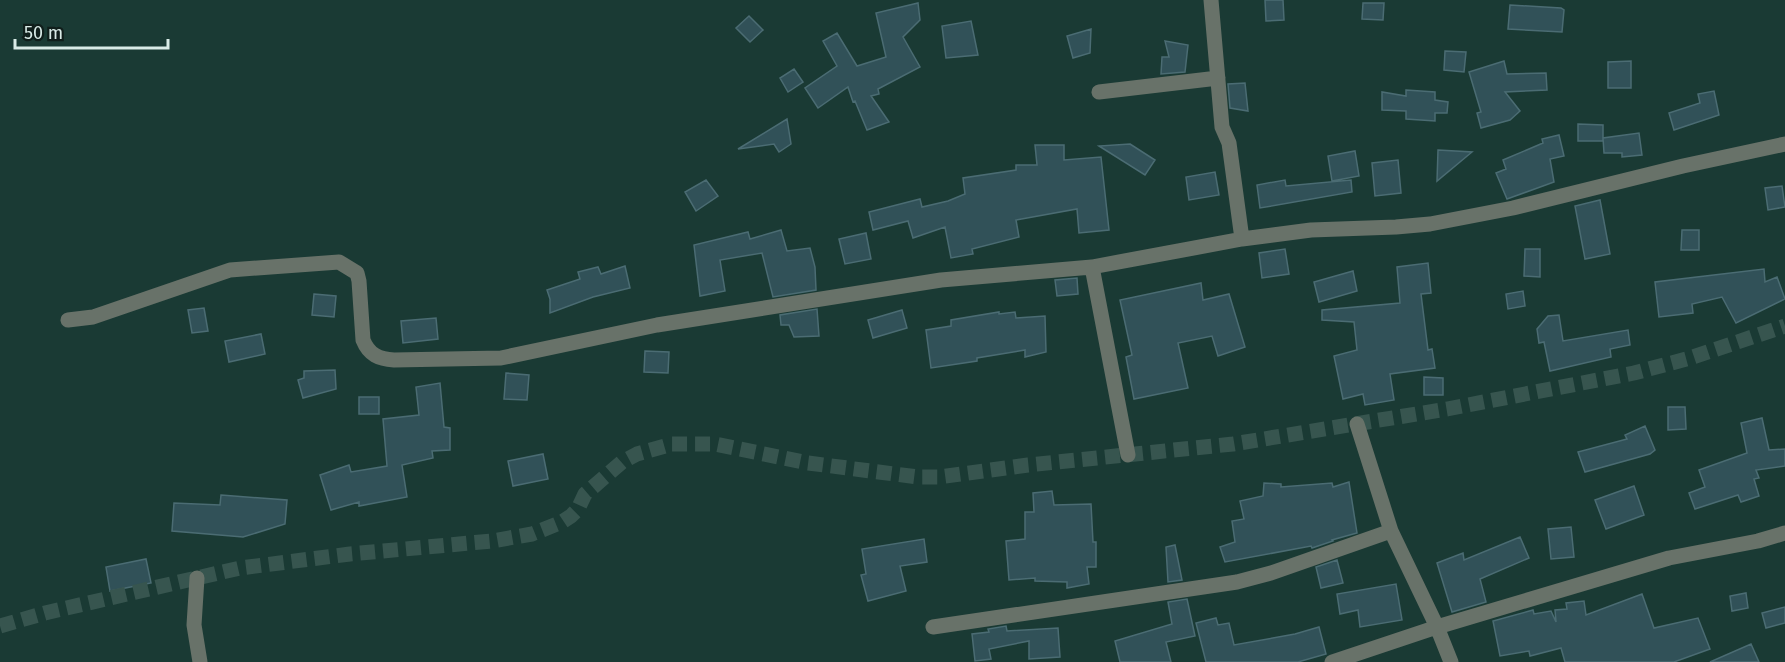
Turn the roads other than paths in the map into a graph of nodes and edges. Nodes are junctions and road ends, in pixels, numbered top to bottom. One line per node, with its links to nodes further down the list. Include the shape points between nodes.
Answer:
1 (1211, 0): 2 (street)
2 (1218, 78): 3 (street); 5 (street, via 1222,127 1229,143)
3 (1099, 92)
4 (1785, 144): 5 (street, via 1440,222 1311,230)
5 (1242, 239): 6 (street)
6 (1092, 267): 7 (street, via 941,280 657,325 501,358 394,360 372,354 363,340 357,273 339,262 230,270 93,317); 9 (street)
7 (68, 320)
8 (1357, 424): 10 (street)
9 (1128, 454)
10 (1391, 531): 13 (street, via 1237,582); 14 (street)
11 (1785, 533): 14 (street, via 1669,558)
12 (197, 578): 15 (street, via 194,625)
13 (933, 627)
14 (1437, 627): 16 (street); 17 (street)
15 (200, 662)
16 (1332, 662)
17 (1451, 662)

